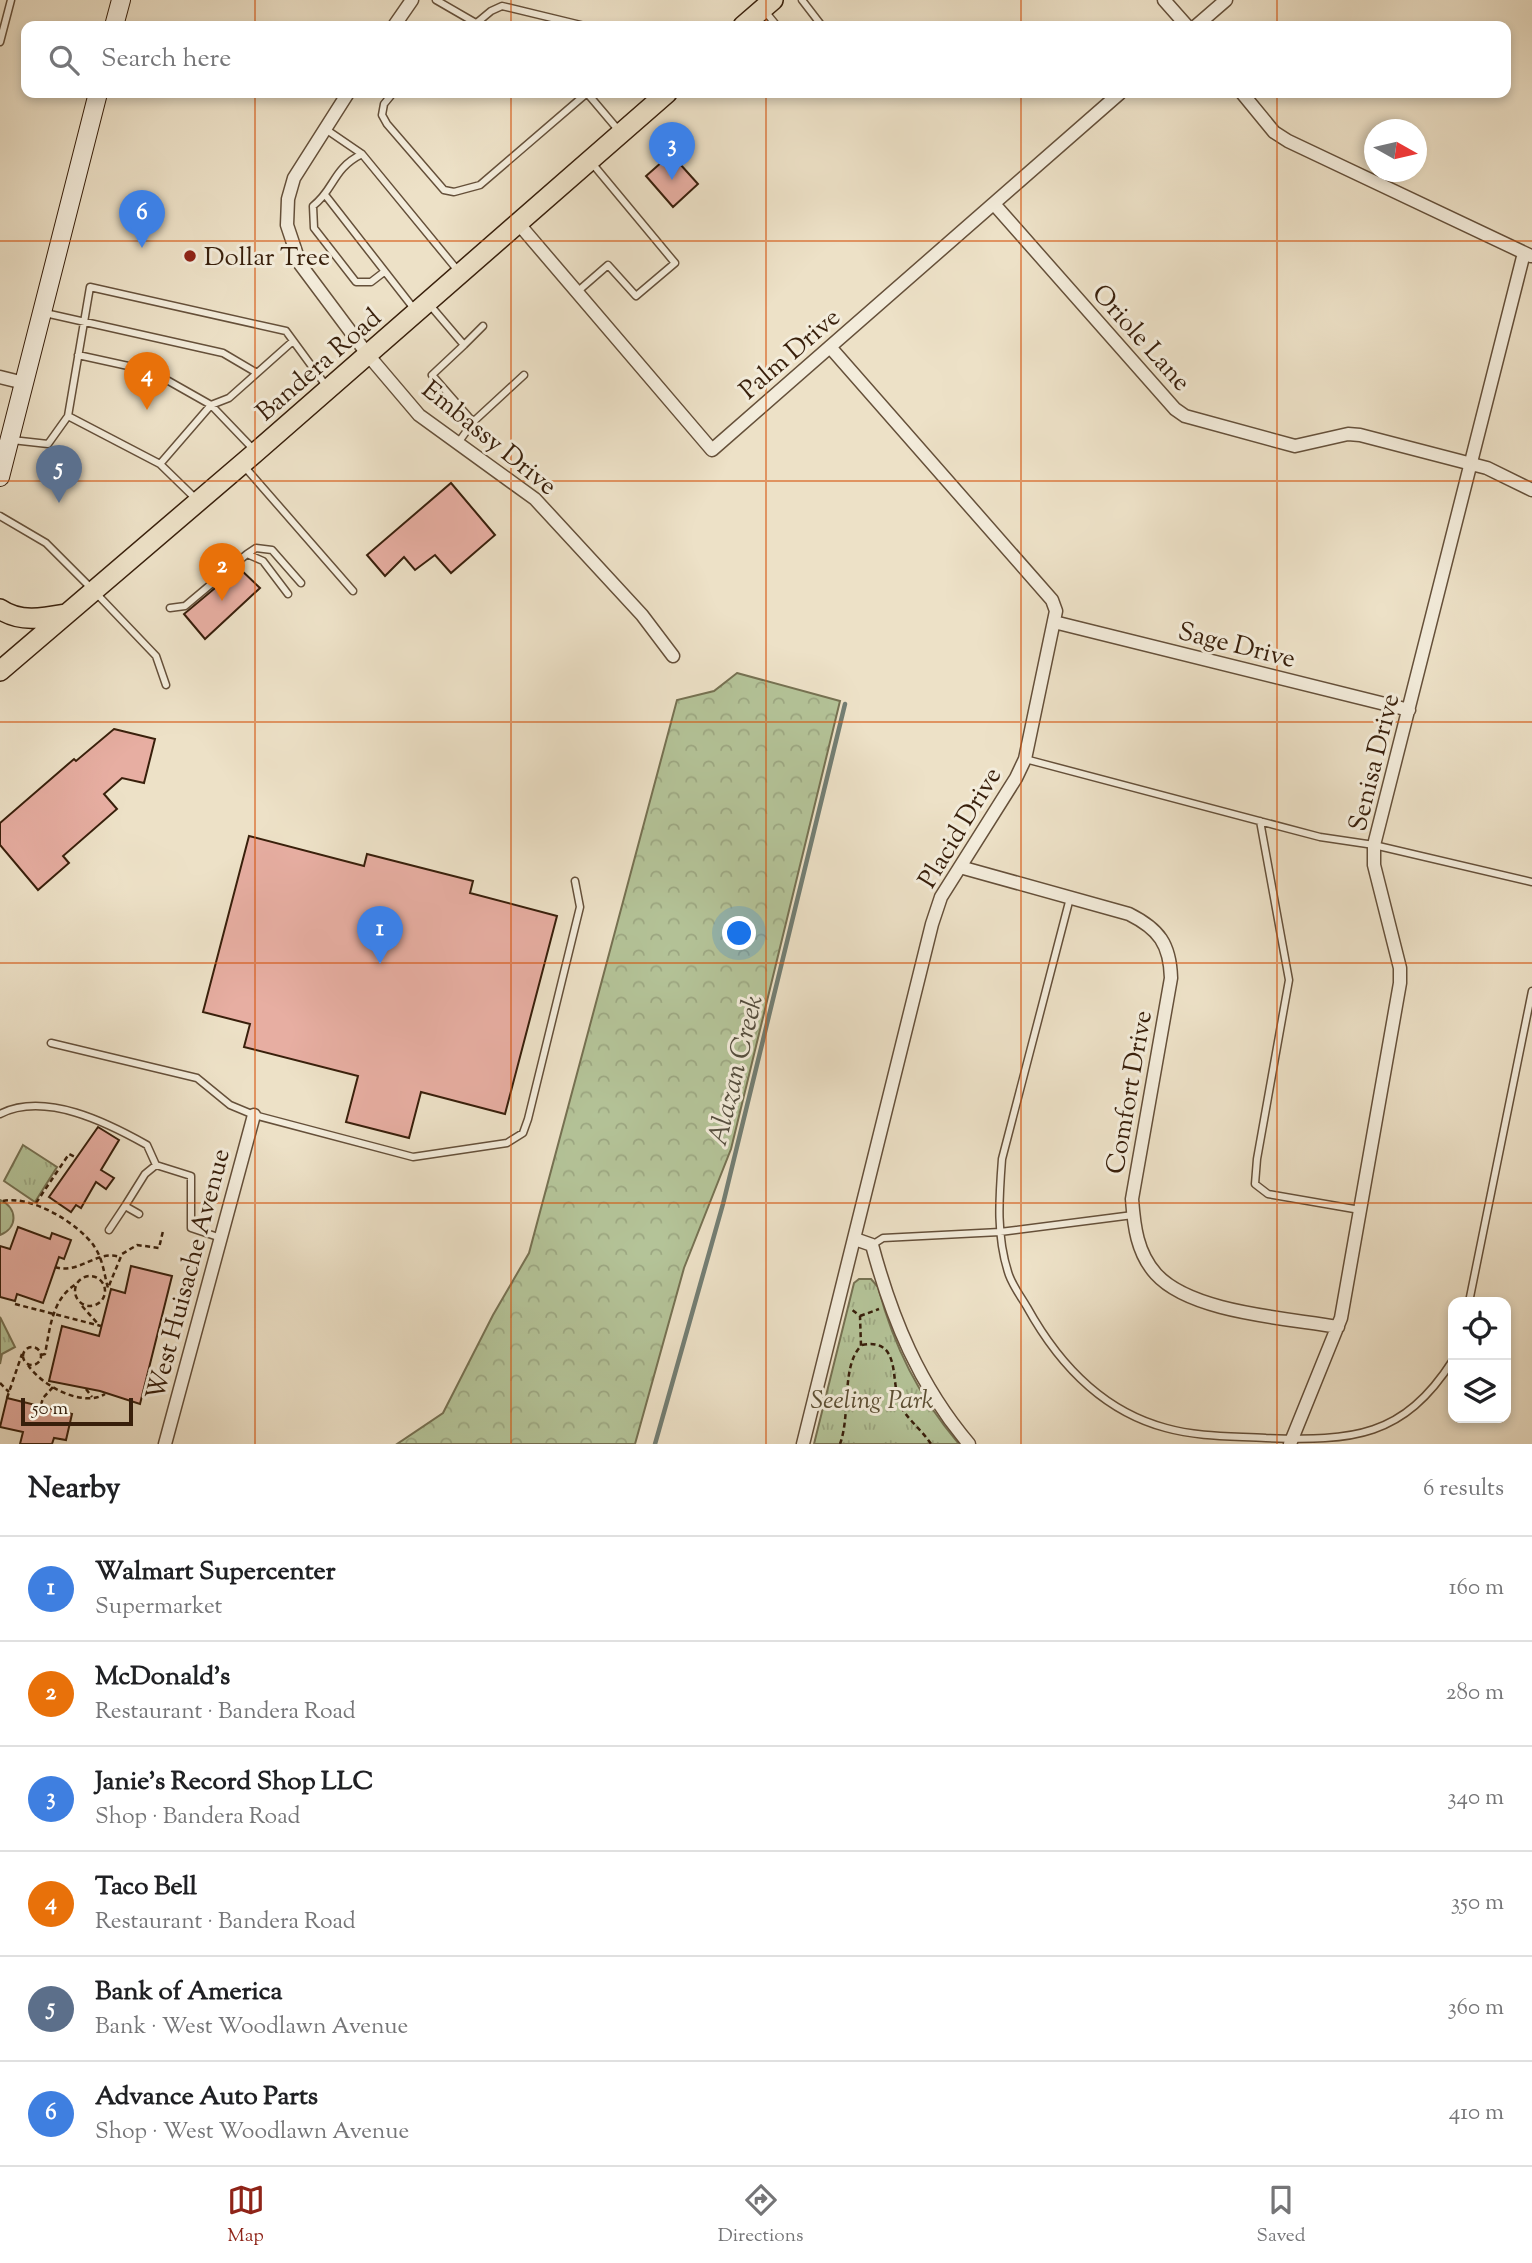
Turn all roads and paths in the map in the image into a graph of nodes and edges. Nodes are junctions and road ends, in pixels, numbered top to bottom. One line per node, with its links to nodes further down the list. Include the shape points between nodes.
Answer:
1 (11, 0): 19 (lane)
2 (121, 0): 9 (street)
3 (412, 0): 10 (street)
4 (436, 0): 11 (lane)
5 (802, 0): 16 (lane)
6 (1164, 0): 17 (street)
7 (1226, 0): 18 (street)
8 (768, 4): 14 (main road); 15 (lane)
9 (115, 21)
10 (397, 21)
11 (470, 21)
12 (481, 21): 13 (lane, via 502,6)
13 (564, 21)
14 (749, 21)
15 (776, 21)
16 (818, 21)
17 (1183, 21)
18 (1202, 21)
19 (0, 42)
20 (97, 98): 40 (street)
21 (345, 98): 28 (street, Embassy Drive)
22 (389, 98): 23 (lane, via 382,115 387,124 444,190 454,192 480,185)
23 (581, 98)
24 (591, 98): 29 (lane)
25 (661, 98): 29 (main road, Bandera Road)
26 (1114, 98): 33 (street, Palm Drive)
27 (1246, 98): 35 (street, via 1274,132 1289,141)
28 (324, 128): 30 (lane); 47 (street, Embassy Drive, via 294,178 286,225 300,264)
29 (621, 133): 31 (main road, Bandera Road)
30 (362, 154): 32 (lane, via 335,173); 37 (lane)
31 (589, 160): 34 (main road, Bandera Road); 38 (lane, via 675,263 636,296 608,265)
32 (326, 195): 36 (lane); 36 (lane, via 313,206 312,214 314,228 324,243 356,282 371,282)
33 (994, 204): 45 (street, Palm Drive); 60 (street, Oriole Lane, via 1185,416 1295,446 1348,434)
34 (518, 223): 37 (main road, Bandera Road); 38 (street, Palm Drive)
35 (1528, 255): 60 (street, Senisa Drive)
36 (384, 272): 39 (lane)
37 (460, 274): 39 (main road, Bandera Road)
38 (577, 293): 45 (street, Palm Drive, via 712,450)
39 (422, 307): 44 (lane); 47 (main road, Bandera Road)
40 (42, 312): 41 (lane); 51 (street)
41 (83, 323): 43 (lane, via 90,287 286,331); 46 (lane); 48 (lane, via 223,353)
42 (483, 326): 44 (lane)
43 (293, 341): 48 (lane); 52 (lane)
44 (464, 345): 55 (lane, via 432,375)
45 (830, 347): 73 (street, Placid Drive, via 1052,600)
46 (78, 355): 53 (lane, via 151,371); 54 (lane)
47 (368, 355): 52 (main road, Bandera Road); 57 (street, Embassy Drive, via 419,415)
48 (257, 373): 53 (lane, via 229,398)
49 (524, 375): 55 (lane)
50 (0, 377): 51 (street)
51 (24, 383): 56 (street)
52 (328, 389): 58 (main road, Bandera Road)
53 (211, 405): 58 (lane); 59 (lane)
54 (68, 416): 56 (lane, via 48,444); 59 (lane)
55 (473, 422): 57 (lane)
56 (10, 440): 61 (street)
57 (458, 444): 74 (street, Embassy Drive, via 535,499 642,615)
58 (249, 458): 63 (main road, Bandera Road); 68 (lane)
59 (160, 464): 63 (lane)
60 (1471, 465): 62 (street, Oriole Lane, via 1501,473); 77 (street, Senisa Drive)
61 (0, 477)
62 (1532, 490)
63 (198, 501): 67 (main road, Bandera Road)
64 (0, 516): 67 (lane, via 46,543)
65 (247, 554): 66 (lane, via 256,548 272,550); 69 (lane, via 263,561); 70 (lane, via 185,606)
66 (302, 583)
67 (94, 591): 72 (main road, Bandera Road); 76 (lane, via 156,656)
68 (353, 591)
69 (288, 594)
70 (170, 608)
71 (0, 609): 72 (main road, via 10,617 25,619)
72 (68, 614): 75 (main road, Bandera Road)
73 (1054, 622): 77 (street, Sage Drive); 78 (street, Placid Drive)
74 (673, 656)
75 (0, 671)
76 (166, 685)
77 (1409, 710): 80 (street, Senisa Drive)
78 (1025, 759): 79 (lane); 81 (street, Placid Drive)
79 (1260, 821): 80 (lane); 94 (lane, via 1289,980 1255,1184 1268,1194)
80 (1374, 845): 83 (lane); 94 (street, Senisa Drive, via 1374,864 1400,983)
81 (960, 867): 84 (street, Comfort Drive); 101 (street, Placid Drive, via 941,897 932,924)
82 (575, 881): 88 (lane, via 580,907 523,1133 507,1143 414,1157)
83 (1532, 883)
84 (1070, 898): 96 (street, Comfort Drive, via 1151,925 1170,955 1171,978 1135,1180); 99 (lane, via 1002,1159)
85 (1532, 991): 108 (lane)
86 (51, 1042): 88 (lane, via 197,1078 230,1105)
87 (0, 1114): 90 (lane, via 24,1106 89,1115 147,1145)
88 (254, 1115): 100 (street, West Huisache Avenue)
89 (75, 1157): 92 (path, via 69,1154)
90 (156, 1165): 93 (lane); 100 (lane, via 191,1177 191,1227)
91 (3, 1201): 92 (path)
92 (36, 1203): 103 (path, via 80,1231)
93 (125, 1206): 95 (lane); 97 (lane)
94 (1360, 1210): 115 (street, Senisa Drive)
95 (139, 1214)
96 (1133, 1215): 99 (lane); 115 (street, Comfort Drive, via 1141,1251 1156,1275 1193,1299 1220,1308)
97 (109, 1230)
98 (163, 1231): 104 (path, via 159,1248 137,1245)
99 (1000, 1231): 102 (lane, via 883,1238); 129 (lane, via 1009,1275 1044,1338 1076,1378 1125,1413 1166,1428)
100 (221, 1238): 130 (street, West Huisache Avenue)
101 (855, 1239): 102 (street); 112 (street, Placid Drive)
102 (872, 1245): 109 (street)
103 (99, 1257): 104 (path); 105 (path, via 65,1270); 106 (path)
104 (120, 1257): 106 (path, via 107,1288)
105 (55, 1267)
106 (104, 1283): 107 (path, via 90,1276); 111 (path, via 101,1301 92,1306)
107 (76, 1284): 111 (path, via 75,1296); 113 (path, via 61,1297)
108 (1470, 1297)
109 (889, 1302): 114 (path); 134 (street, via 928,1387)
110 (15, 1304): 113 (path)
111 (82, 1304): 113 (path, via 102,1326)
112 (838, 1305): 114 (path); 131 (street, Placid Drive)
113 (54, 1314): 118 (path, via 45,1354)
114 (860, 1316): 116 (path)
115 (1338, 1327): 129 (street, Senisa Drive)
116 (861, 1346): 132 (path, via 850,1364 848,1415); 133 (path, via 887,1351 893,1360 899,1402)
117 (24, 1352): 118 (path, via 34,1347); 119 (path); 124 (path)
118 (41, 1355): 119 (path, via 37,1364)
119 (28, 1365): 122 (path)
120 (1448, 1368): 129 (lane, via 1411,1412 1378,1430)
121 (0, 1383): 124 (path)
122 (53, 1387): 127 (path); 128 (path)
123 (86, 1389): 127 (path)
124 (9, 1392): 126 (path)
125 (105, 1394): 127 (path)
126 (7, 1398)
127 (93, 1398)
128 (41, 1405)
129 (1291, 1441)
130 (165, 1444)
131 (803, 1444)
132 (840, 1444)
133 (931, 1444)
134 (969, 1444)

